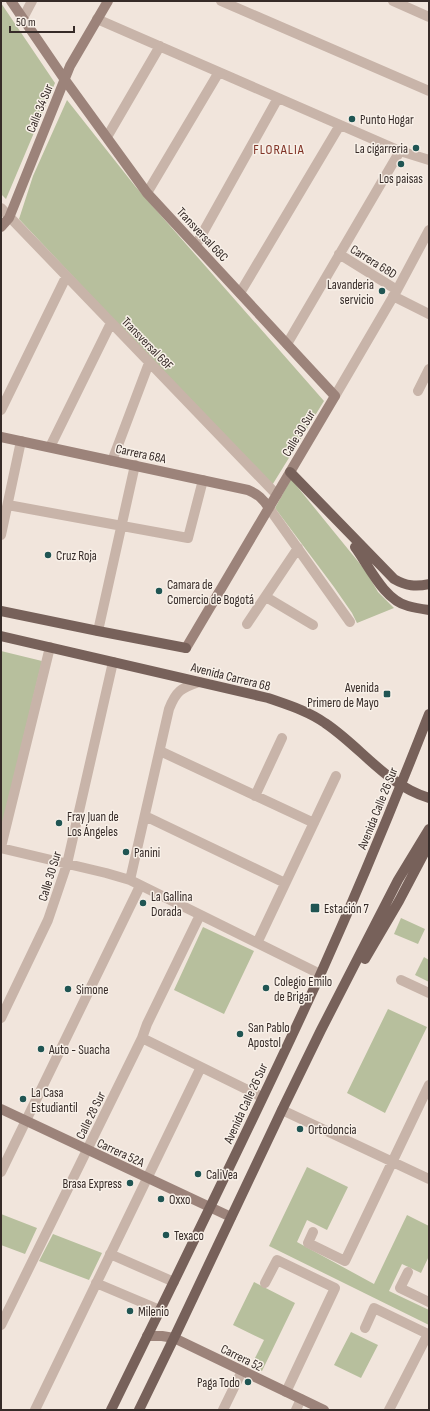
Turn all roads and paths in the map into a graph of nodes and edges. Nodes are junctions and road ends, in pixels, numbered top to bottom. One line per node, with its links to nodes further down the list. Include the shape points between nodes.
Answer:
1 (11, 1): 7 (street, Transversal 68C)
2 (32, 1): 7 (street)
3 (108, 1): 8 (street, Calle 34 Sur)
4 (221, 1): 12 (street)
5 (393, 1): 6 (street)
6 (429, 17)
7 (22, 18): 11 (street, Transversal 68C)
8 (97, 19): 9 (street); 11 (street, Calle 34 Sur, via 70,66)
9 (160, 46): 10 (street); 15 (street)
10 (219, 72): 13 (street); 18 (street)
11 (65, 80): 15 (street, Transversal 68C); 20 (street, Calle 34 Sur)
12 (429, 91)
13 (278, 98): 14 (street); 23 (street)
14 (340, 125): 16 (street); 26 (street)
15 (107, 137): 18 (street, Transversal 68C)
16 (400, 151): 17 (street); 24 (street)
17 (429, 160)
18 (147, 193): 23 (street, Transversal 68C)
19 (1, 208): 20 (street, Transversal 68F)
20 (5, 217): 21 (street, Calle 34 Sur); 25 (street, Transversal 68F)
21 (1, 227)
22 (429, 230): 27 (street, Calle 30 Sur)
23 (196, 245): 26 (street, Transversal 68C)
24 (338, 254): 27 (street, Carrera 68D); 30 (street)
25 (66, 277): 29 (street, Transversal 68F); 35 (street)
26 (240, 293): 30 (street, Transversal 68C)
27 (395, 293): 28 (street, Carrera 68D); 34 (street, Calle 30 Sur)
28 (429, 314)
29 (111, 323): 31 (street, Transversal 68F); 38 (street)
30 (287, 344): 34 (street, Transversal 68C)
31 (149, 363): 39 (street); 43 (street, Transversal 68F)
32 (429, 369): 33 (street)
33 (418, 391)
34 (335, 396): 41 (street, Calle 30 Sur)
35 (1, 410)
36 (1, 437): 37 (street, Carrera 68A)
37 (21, 441): 38 (street, Carrera 68A); 44 (street)
38 (50, 447): 39 (street, Carrera 68A)
39 (112, 461): 40 (street, Carrera 68A)
40 (135, 466): 42 (street, Carrera 68A); 47 (street)
41 (290, 472): 43 (street, Calle 30 Sur); 46 (main road)
42 (203, 480): 45 (street, Carrera 68A, via 256,493); 47 (street, via 188,538)
43 (277, 495): 45 (street, Calle 30 Sur)
44 (8, 505): 47 (street); 48 (street)
45 (269, 508): 49 (street); 60 (street, Calle 30 Sur)
46 (331, 516): 50 (main road, via 394,579 408,585); 52 (main road, via 387,592 407,606)
47 (122, 525): 57 (street)
48 (1, 535)
49 (298, 548): 51 (street); 54 (street)
50 (429, 584)
51 (266, 597): 55 (street); 56 (street)
52 (429, 610)
53 (1, 611): 57 (main road, Avenida Carrera 68)
54 (350, 622)
55 (247, 624)
56 (313, 625)
57 (98, 632): 60 (main road, Avenida Carrera 68)
58 (1, 636): 59 (main road, Avenida Carrera 68)
59 (50, 647): 61 (main road, Avenida Carrera 68); 73 (street)
60 (186, 648)
61 (113, 662): 62 (main road, Avenida Carrera 68); 74 (street, Calle 30 Sur)
62 (199, 682): 65 (street, via 181,689 173,699); 68 (main road, Avenida Carrera 68, via 268,698 305,712 326,723 393,780 408,790)
63 (429, 714): 80 (main road, Avenida Calle 26 Sur, via 366,870)
64 (282, 738): 67 (street)
65 (160, 751): 67 (street); 69 (street)
66 (336, 776): 70 (street)
67 (255, 796): 70 (street)
68 (429, 798)
69 (145, 816): 75 (street); 76 (street)
70 (314, 823): 76 (street)
71 (429, 829): 84 (main road, via 398,880)
72 (429, 844): 84 (main road, via 400,901)
73 (1, 848): 74 (street)
74 (67, 864): 75 (street); 83 (street, Calle 30 Sur, via 48,920)
75 (130, 880): 77 (street)
76 (285, 883): 79 (street)
77 (140, 886): 78 (street); 91 (street)
78 (200, 915): 79 (street); 85 (street, Calle 28 Sur)
79 (257, 943): 80 (street)
80 (320, 974): 88 (main road, Avenida Calle 26 Sur)
81 (401, 980): 82 (street)
82 (429, 993)
83 (1, 1018)
84 (321, 1030): 90 (main road)
85 (142, 1038): 86 (street); 92 (street, Calle 28 Sur)
86 (201, 1067): 88 (street); 95 (street)
87 (429, 1085): 93 (street)
88 (262, 1097): 97 (main road, Avenida Calle 26 Sur)
89 (1, 1109): 91 (street, Carrera 52A)
90 (282, 1110): 93 (street); 98 (main road)
91 (26, 1121): 92 (street, Carrera 52A); 94 (street)
92 (87, 1150): 95 (street, Carrera 52A); 107 (street, Calle 28 Sur)
93 (392, 1161): 96 (street); 99 (street, via 345,1261 308,1243)
94 (1, 1172)
95 (147, 1178): 97 (street, Carrera 52A); 100 (street)
96 (429, 1179)
97 (210, 1207): 98 (street, Carrera 52A); 102 (main road, Avenida Calle 26 Sur)
98 (231, 1217): 110 (main road)
99 (313, 1232)
100 (110, 1254): 102 (street); 103 (street)
101 (408, 1272): 105 (street, via 400,1288)
102 (174, 1282): 106 (main road, Avenida Calle 26 Sur)
103 (96, 1283): 106 (street); 114 (street)
104 (265, 1284): 112 (street, via 277,1260 335,1288)
105 (429, 1302)
106 (160, 1310): 109 (main road, Avenida Calle 26 Sur)
107 (1, 1325)
108 (365, 1328): 120 (street, via 374,1308 428,1334)
109 (147, 1336): 110 (street, Carrera 52); 115 (main road, Avenida Calle 26 Sur)
110 (174, 1338): 111 (street, Carrera 52); 116 (main road)
111 (242, 1371): 112 (street, Carrera 52); 117 (street)
112 (286, 1392): 113 (street, Carrera 52)
113 (301, 1399): 118 (street); 119 (street, Carrera 52)
114 (35, 1410)
115 (111, 1410)
116 (139, 1410)
117 (223, 1410)
118 (296, 1410)
119 (324, 1410)
120 (389, 1410)

